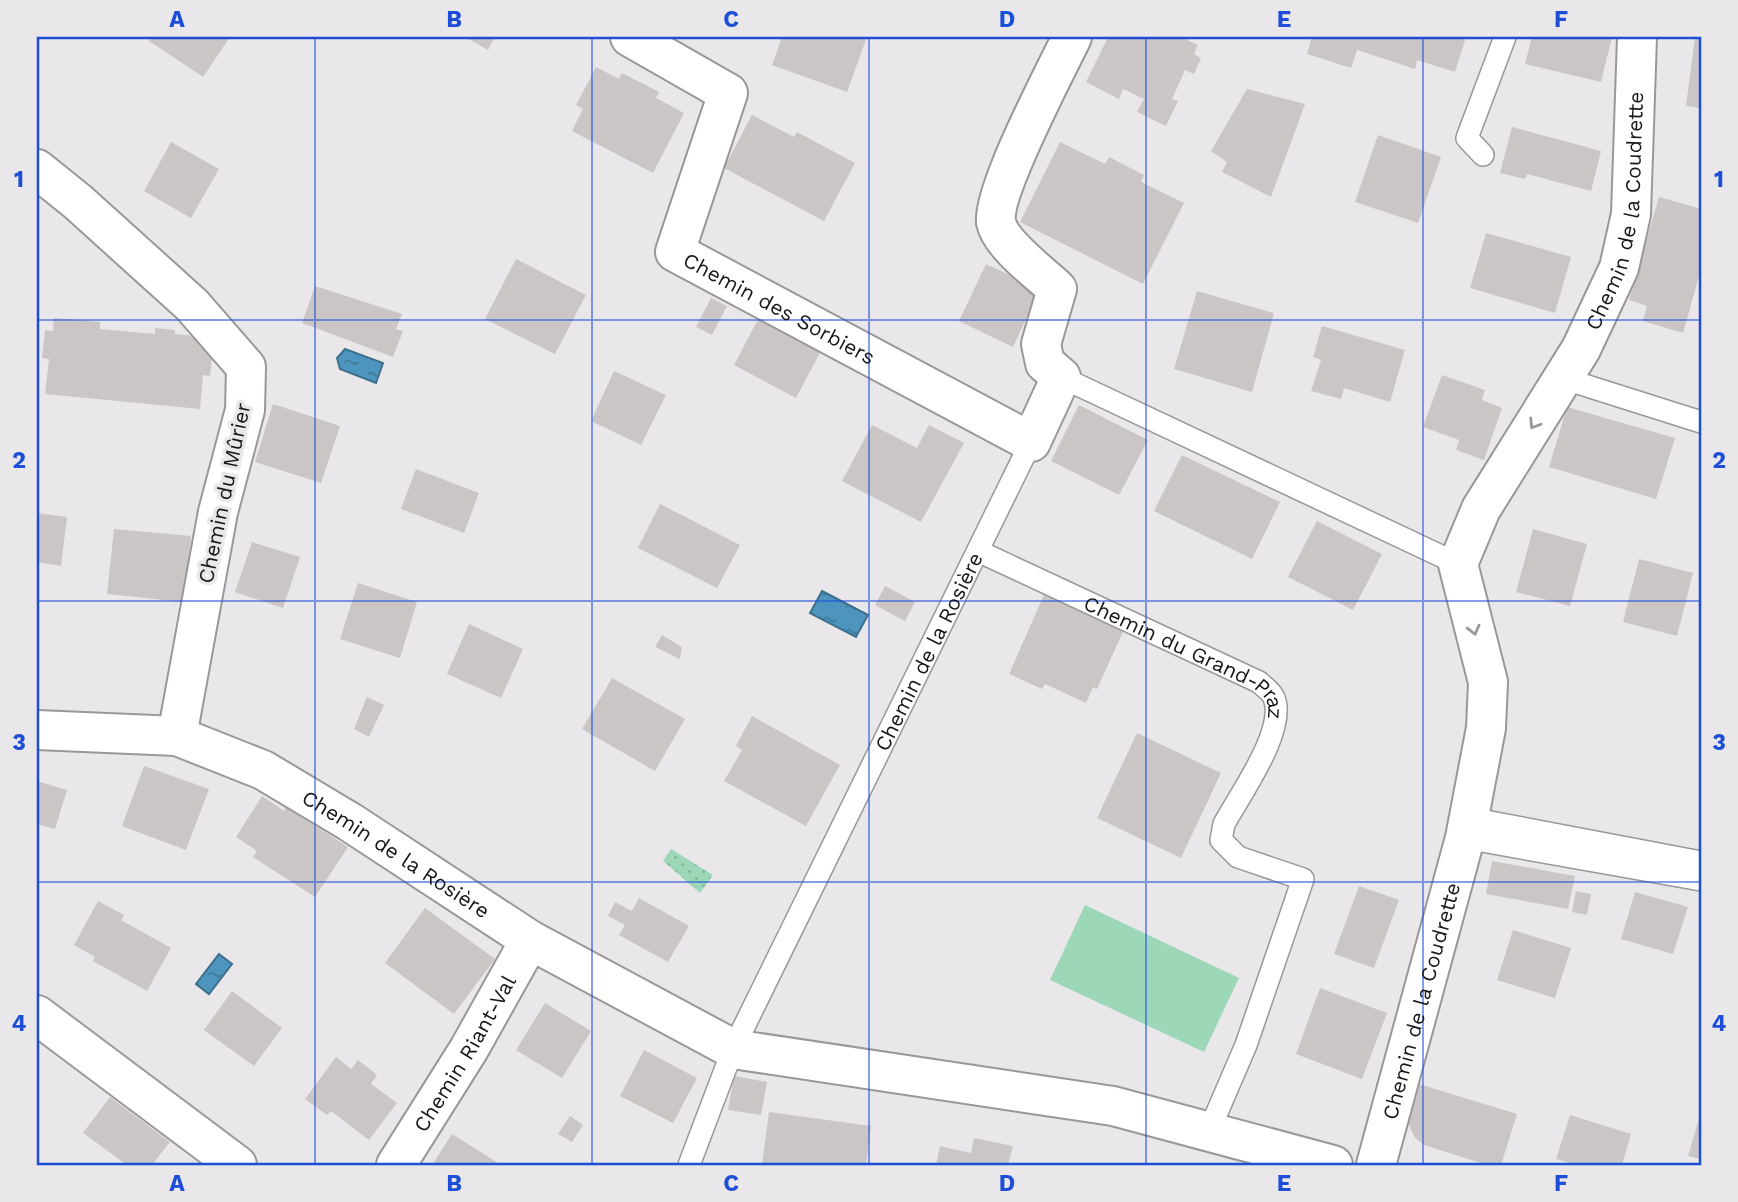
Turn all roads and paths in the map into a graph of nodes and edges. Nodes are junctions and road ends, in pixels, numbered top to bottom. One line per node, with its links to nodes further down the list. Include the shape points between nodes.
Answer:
1 (630, 37): 10 (street, Chemin des Sorbiers, via 728,93 675,251)
2 (1072, 37): 7 (street, via 1012,163 996,223 1005,241 1057,289 1041,344 1045,363)
3 (1505, 37): 5 (lane, via 1467,138)
4 (1637, 37): 8 (street, Chemin de la Coudrette, via 1631,214 1619,268 1581,349)
5 (1482, 155)
6 (37, 169): 14 (street, Chemin du Mûrier, via 192,305 246,367 245,410 218,512)
7 (1061, 377): 10 (street); 12 (lane)
8 (1562, 378): 9 (lane); 12 (street, Chemin de la Coudrette, one-way to 12, via 1481,509)
9 (1701, 422)
10 (1031, 442): 11 (lane, Chemin de la Rosière)
11 (978, 551): 20 (lane, Chemin de la Rosière); 21 (lane, Chemin du Grand-Praz, via 1259,682 1274,697 1273,735 1224,824 1221,840 1238,857 1303,879 1246,1045)
12 (1458, 564): 15 (street, Chemin de la Coudrette, one-way to 15, via 1488,682 1486,728)
13 (37, 730): 14 (street, Chemin de la Rosière)
14 (177, 736): 18 (street, Chemin de la Rosière, via 263,770)
15 (1467, 828): 16 (lane); 17 (lane); 26 (street, Chemin de la Coudrette)
16 (1701, 861)
17 (1701, 880)
18 (530, 940): 20 (street, Chemin de la Rosière); 23 (street, Chemin Riant-Val, via 470,1049)
19 (37, 1015): 22 (street)
20 (733, 1049): 21 (street, Chemin de la Rosière, via 1086,1100); 24 (lane, Chemin de la Rosière)
21 (1209, 1131): 25 (street, Chemin de la Rosière)
22 (237, 1165)
23 (396, 1165)
24 (689, 1165)
25 (1333, 1165)
26 (1376, 1165)

